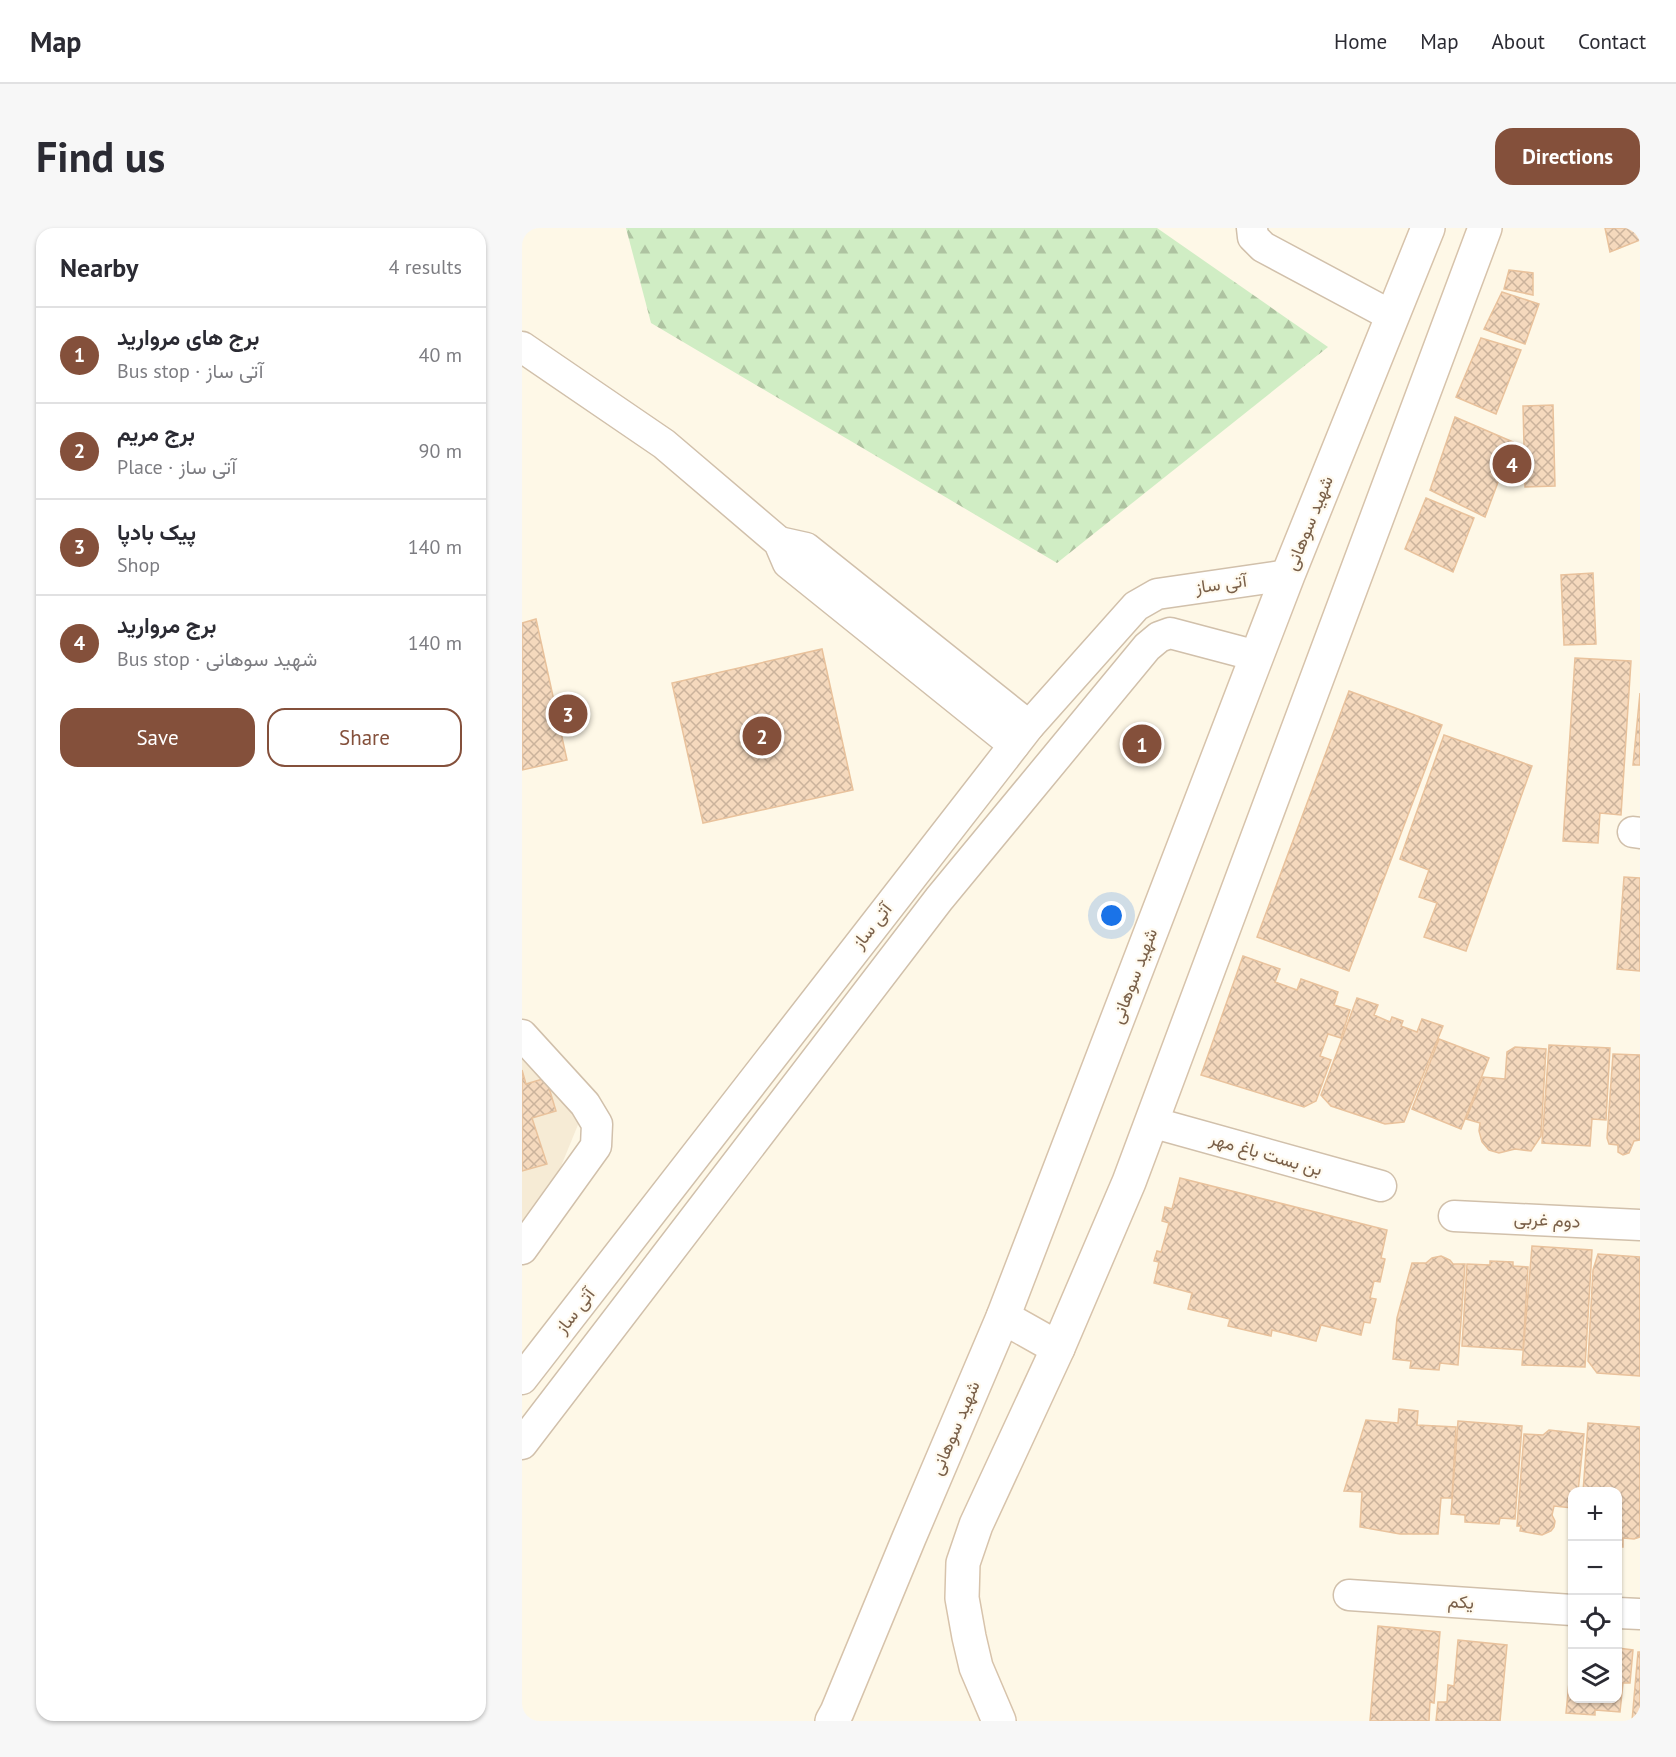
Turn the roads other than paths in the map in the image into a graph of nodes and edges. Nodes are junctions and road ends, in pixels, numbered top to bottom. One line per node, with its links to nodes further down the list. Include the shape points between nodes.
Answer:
1 (1252, 228): 4 (street, via 1263,247)
2 (1428, 228): 4 (main road, شهید سوهانی)
3 (1485, 228): 12 (main road)
4 (1392, 316): 6 (main road, شهید سوهانی)
5 (522, 347): 8 (street, via 664,444 779,542 806,548)
6 (1288, 575): 7 (main road, شهید سوهانی); 8 (street, آتی ساز, via 1157,594 1136,606)
7 (1257, 656): 10 (street, آتی ساز, via 1170,633 1159,637); 17 (main road, شهید سوهانی)
8 (1022, 736): 9 (street, آتی ساز)
9 (911, 876): 10 (street); 19 (street, آتی ساز)
10 (939, 899): 20 (street, آتی ساز)
11 (522, 1035): 16 (street, via 585,1104 597,1124 596,1146)
12 (1151, 1122): 13 (street, بن بست باغ مهر); 18 (main road)
13 (1381, 1186)
14 (1454, 1216): 15 (street, دوم غربی)
15 (1640, 1225)
16 (522, 1249)
17 (1003, 1317): 18 (main road); 25 (main road, شهید سوهانی)
18 (1058, 1348): 26 (main road, via 976,1525 963,1563 962,1598 969,1637 976,1667)
19 (522, 1379)
20 (522, 1444)
21 (1349, 1595): 22 (street, یکم)
22 (1568, 1610)
23 (1622, 1613): 24 (street)
24 (1640, 1614)
25 (832, 1721)
26 (999, 1721)

